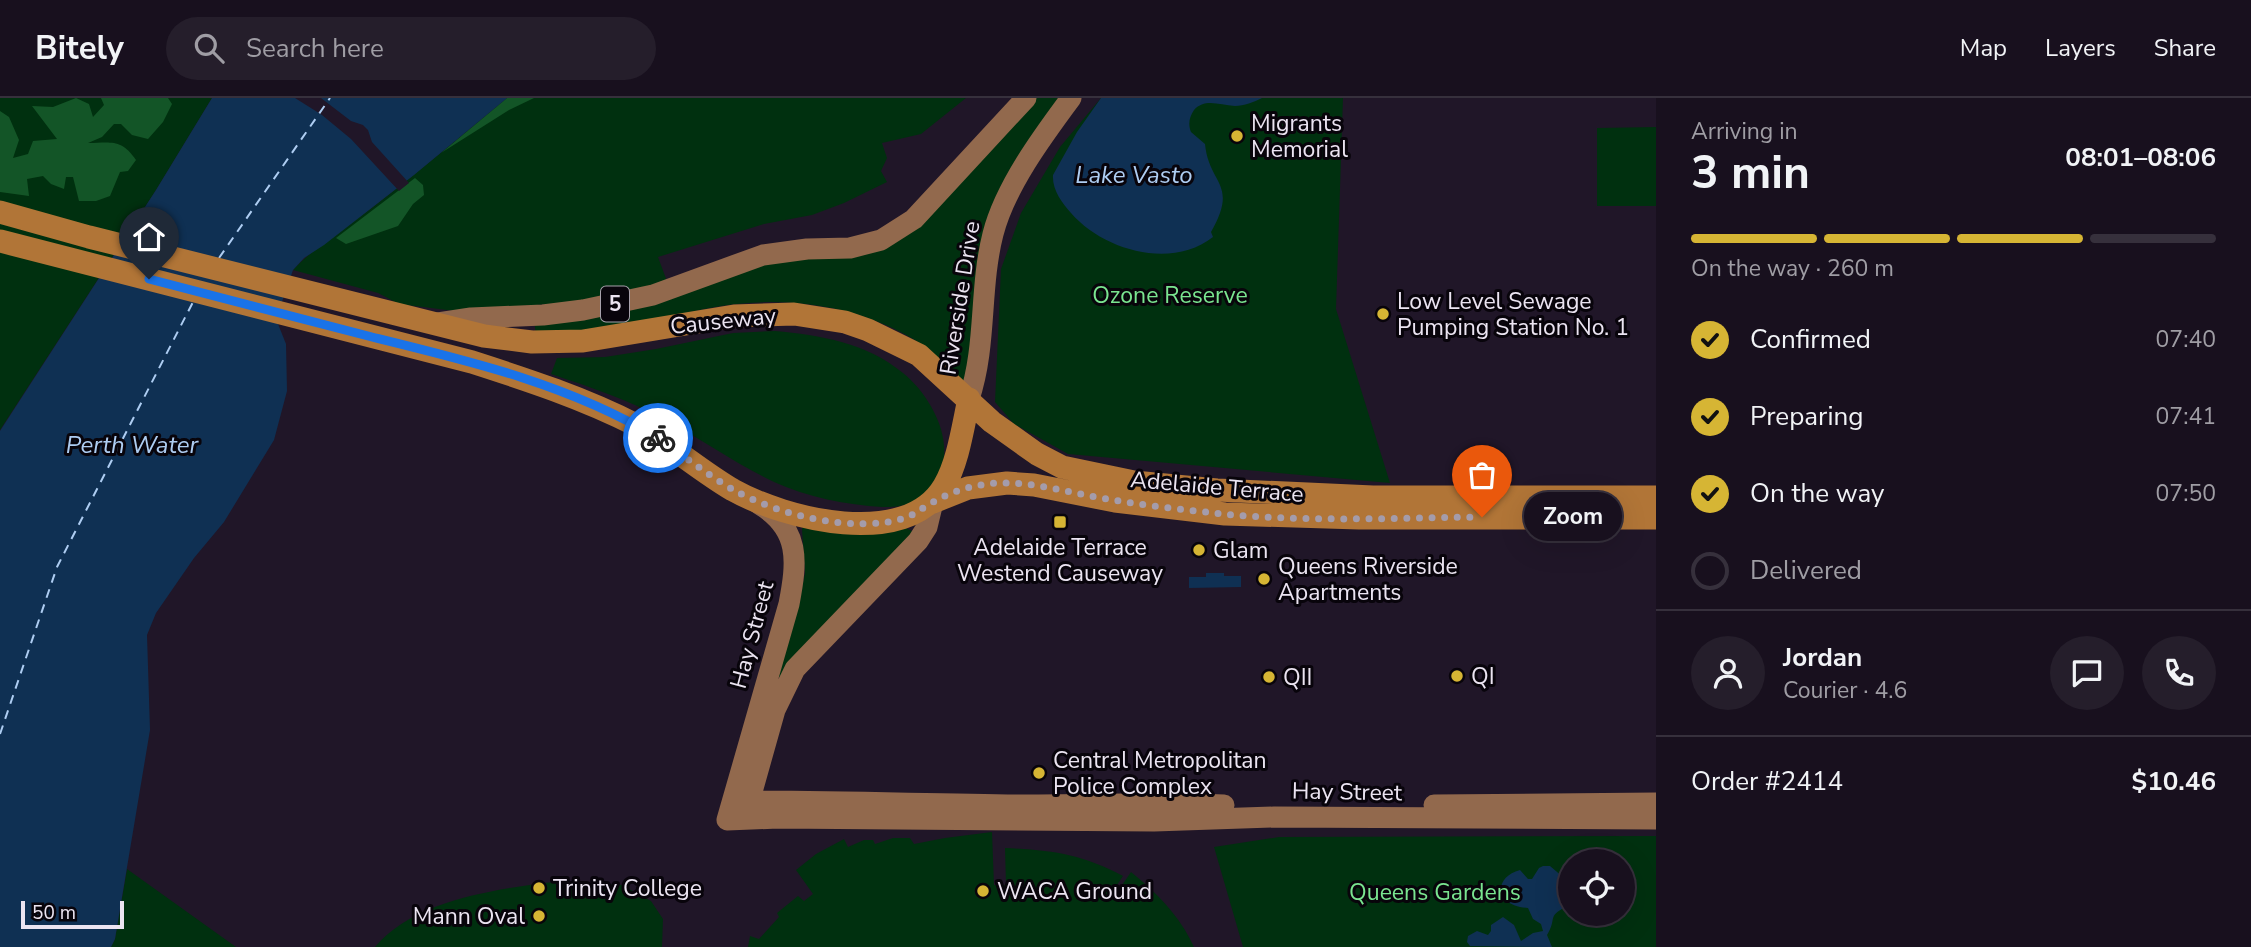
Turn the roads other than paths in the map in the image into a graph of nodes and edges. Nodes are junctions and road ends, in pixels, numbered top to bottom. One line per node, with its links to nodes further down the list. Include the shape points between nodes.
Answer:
1 (1010, 98): 4 (main road, via 982,131)
2 (1026, 98): 4 (main road, Riverside Drive / 5)
3 (1070, 98): 8 (main road, Riverside Drive, via 1009,193 993,232 978,367)
4 (976, 152): 7 (main road, Riverside Drive / 5, via 914,219 866,245 763,255 675,288 583,310)
5 (0, 212): 7 (highway, Causeway / 5)
6 (0, 241): 9 (highway, via 472,362 561,392 635,425)
7 (438, 323): 8 (highway, Causeway, via 532,342 583,341 734,316 794,314 845,323 895,341 919,355)
8 (969, 400): 10 (highway, Adelaide Terrace, via 992,422 1062,467 1134,482 1373,497); 11 (highway, via 946,485)
9 (750, 498): 11 (highway, via 799,515 853,523 903,518); 14 (main road, Hay Street, via 782,521 791,536 795,562)
10 (1656, 498)
11 (933, 502): 12 (highway, Adelaide Terrace, via 968,488 1007,483 1226,514); 14 (main road, Hay Street, via 918,541 795,668 775,710)
12 (1656, 517)
13 (1656, 803): 14 (main road, Hay Street)
14 (742, 807): 15 (main road, Hay Street, via 778,818)
15 (1656, 820)

